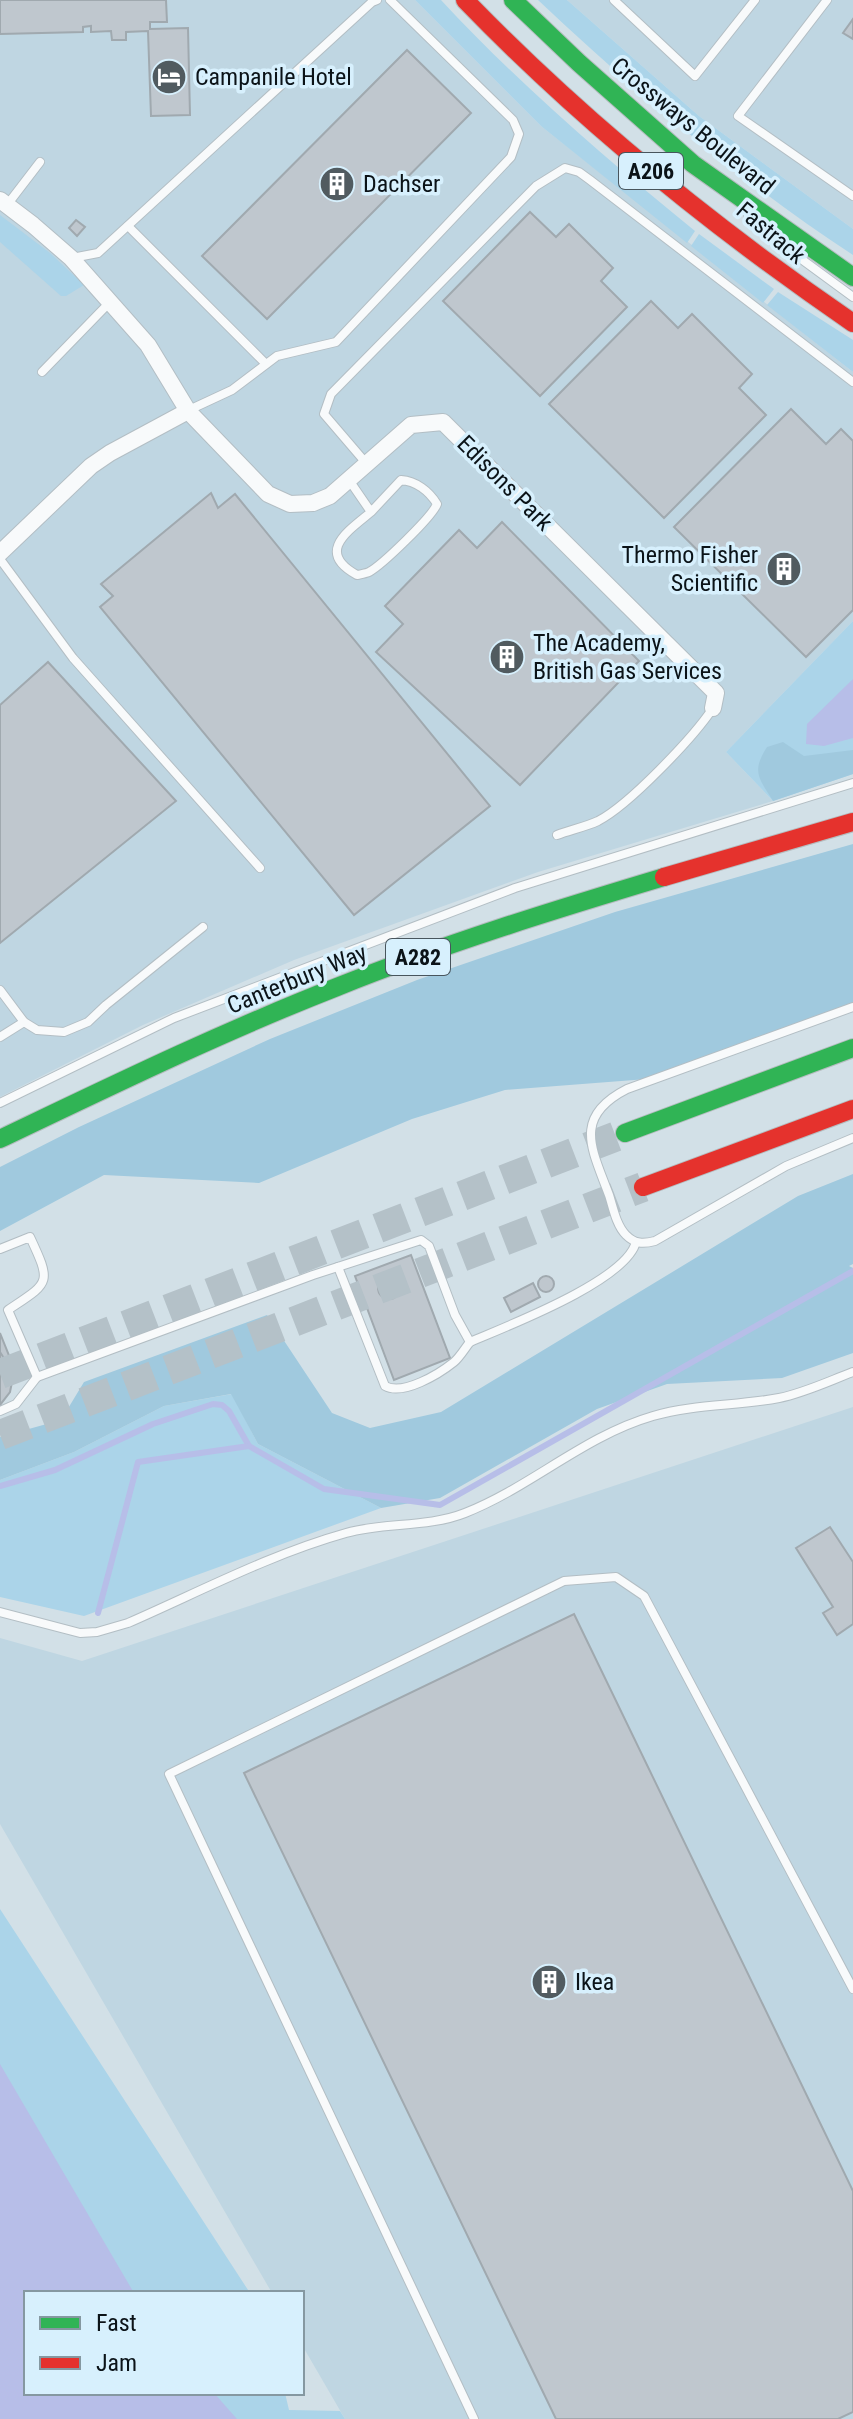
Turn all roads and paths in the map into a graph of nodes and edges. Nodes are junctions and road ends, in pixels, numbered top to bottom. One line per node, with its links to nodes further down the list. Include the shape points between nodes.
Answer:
1 (377, 0): 12 (lane)
2 (390, 0): 18 (lane, via 513,120 519,134 511,157 336,342 277,356)
3 (465, 0): 17 (main road, A206, via 598,126 697,210)
4 (513, 0): 9 (main road, Crossways Boulevard / A206)
5 (614, 0): 6 (lane, via 695,76)
6 (755, 0)
7 (827, 0): 10 (lane, via 738,116)
8 (40, 162): 11 (lane)
9 (693, 164): 14 (main road, Crossways Boulevard / A206); 15 (lane, Fastrack, via 763,231)
10 (853, 196)
11 (3, 203): 13 (street, Edisons Park)
12 (128, 226): 13 (lane, via 98,253); 18 (lane)
13 (71, 258): 16 (street, Edisons Park)
14 (853, 277)
15 (853, 297)
16 (110, 302): 19 (lane); 21 (street, Edisons Park, via 148,345)
17 (853, 323)
18 (266, 364): 21 (lane, via 232,390)
19 (42, 372)
20 (853, 382): 22 (lane, via 590,180 565,168 536,186 331,394 324,414)
21 (188, 411): 23 (street, Edisons Park, via 268,494 290,504 313,503); 25 (street, via 91,466)
22 (366, 463): 23 (street, Edisons Park); 26 (street, Edisons Park, via 411,425 443,422 716,693)
23 (349, 480): 24 (lane)
24 (371, 512): 24 (lane, via 401,480 420,486 437,504 422,526 368,573 357,575 338,559 335,549)
25 (0, 556): 30 (lane, via 73,658)
26 (713, 708): 29 (lane, via 618,808)
27 (853, 783): 37 (lane, via 500,894 174,1018)
28 (853, 822): 41 (main road, Canterbury Way / A282, via 517,921 338,986)
29 (557, 835)
30 (260, 868)
31 (203, 927): 34 (lane, via 88,1022 53,1033)
32 (0, 990): 34 (lane)
33 (853, 1007): 43 (lane, via 627,1089 601,1106 589,1139 621,1229)
34 (24, 1022): 35 (lane)
35 (0, 1037)
36 (853, 1048): 39 (main road)
37 (0, 1103)
38 (853, 1109): 42 (main road)
39 (625, 1133)
40 (853, 1138): 43 (lane, via 786,1166 655,1241)
41 (0, 1139)
42 (643, 1187)
43 (636, 1242): 47 (lane, via 631,1257 585,1288)
44 (0, 1249): 46 (lane, via 30,1237 45,1278 42,1287)
45 (338, 1267): 47 (lane, via 421,1240 429,1246); 47 (lane, via 385,1386 392,1390 437,1373 456,1361); 49 (lane)
46 (4, 1312): 49 (lane)
47 (470, 1342)
48 (853, 1372): 51 (lane, via 780,1398 651,1417 609,1433 504,1497 461,1515 350,1532 311,1544 97,1632 80,1633)
49 (37, 1377): 50 (lane, via 16,1404)
50 (0, 1411)
51 (0, 1612)
52 (853, 1989): 53 (lane, via 644,1596 616,1577 564,1581 169,1774)
53 (474, 2419)

